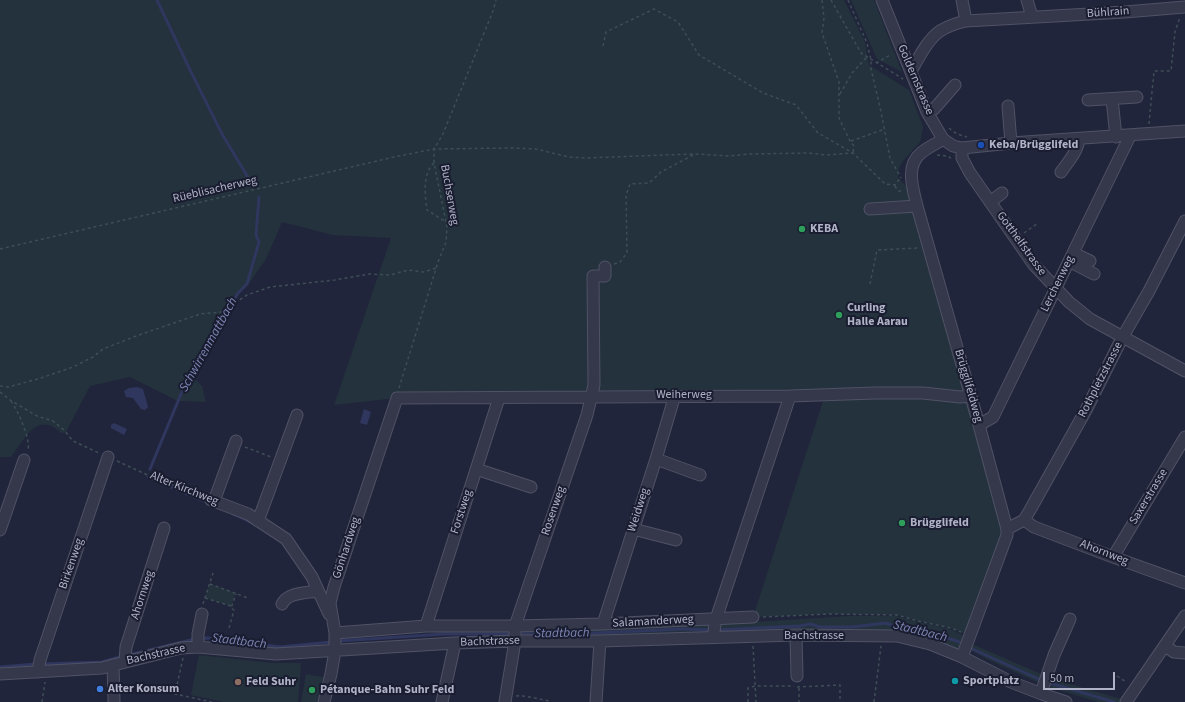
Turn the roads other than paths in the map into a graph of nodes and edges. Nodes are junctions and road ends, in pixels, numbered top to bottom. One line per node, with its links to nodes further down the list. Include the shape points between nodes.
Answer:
1 (882, 0): 7 (street, Goldernstrasse)
2 (962, 0): 6 (street)
3 (1027, 0): 5 (street)
4 (1184, 7): 5 (street, Bühlrain)
5 (1032, 17): 6 (street, Bühlrain)
6 (966, 20): 7 (street, Bühlrain, via 940,31)
7 (910, 71): 13 (street, Goldernstrasse)
8 (955, 85): 13 (street, via 934,109)
9 (1137, 97): 10 (street)
10 (1112, 99): 11 (street); 16 (street)
11 (1088, 100)
12 (1008, 106): 19 (street)
13 (927, 112): 17 (street, Goldernstrasse)
14 (1185, 131): 15 (street)
15 (1130, 136): 16 (street); 27 (street, Lerchenweg)
16 (1116, 137): 18 (street)
17 (943, 139): 20 (street, via 953,146); 24 (street, Brügglifeldweg, via 920,153 911,168)
18 (1079, 139): 19 (street); 21 (street, via 1074,153)
19 (1010, 143): 20 (street)
20 (962, 148): 23 (street, Gotthelfstrasse, via 964,162)
21 (1061, 172)
22 (1002, 193): 23 (street)
23 (990, 202): 31 (street, Gotthelfstrasse, via 1034,265)
24 (917, 206): 25 (street); 37 (street, Brügglifeldweg)
25 (870, 209)
26 (1185, 221): 32 (street, Rothpletzstrasse)
27 (1071, 257): 28 (street); 30 (street); 31 (street, Lerchenweg)
28 (1090, 261)
29 (605, 267): 35 (street, Rosenweg, via 606,276 593,276)
30 (1094, 274)
31 (1056, 289): 32 (street, Gotthelfstrasse, via 1090,319); 41 (street, Lerchenweg, via 993,417)
32 (1122, 338): 33 (street, Gotthelfstrasse); 50 (street, Rothpletzstrasse, via 1086,410)
33 (1185, 371)
34 (675, 395): 35 (street, Weiherweg); 36 (street, Weiherweg); 45 (street, Weidweg)
35 (592, 396): 39 (street, Weiherweg); 69 (street, Rosenweg)
36 (790, 396): 37 (street, Weiherweg, via 923,393); 65 (street)
37 (970, 396): 41 (street, Brügglifeldweg)
38 (397, 398): 39 (street, Weiherweg); 66 (street, Gönhardweg, via 334,587 330,603)
39 (499, 398): 47 (street, Forstweg)
40 (297, 415): 51 (street)
41 (979, 425): 54 (street, Brügglifeldweg)
42 (1185, 437): 57 (street, Saxerstrasse)
43 (236, 442): 51 (street, Alter Kirchweg, via 213,500 248,514)
44 (108, 457): 83 (street, Birkenweg, via 40,660)
45 (656, 458): 48 (street); 53 (street, Weidweg)
46 (24, 460): 55 (street)
47 (476, 469): 49 (street); 68 (street, Forstweg)
48 (700, 474)
49 (531, 487)
50 (1024, 520): 54 (street); 57 (street, Ahornweg, via 1034,527)
51 (258, 521): 59 (street, Alter Kirchweg, via 286,539 312,577)
52 (164, 528): 81 (street, Ahornweg, via 126,647)
53 (633, 529): 56 (street); 67 (street, Weidweg)
54 (1007, 529): 80 (street, Brügglifeldweg)
55 (0, 530)
56 (676, 540)
57 (1113, 557): 58 (street, Ahornweg)
58 (1185, 583)
59 (318, 592): 60 (street, via 285,598); 66 (street, Alter Kirchweg)
60 (282, 604)
61 (202, 614): 77 (street)
62 (1185, 616): 76 (street)
63 (753, 617): 65 (street, Salamanderweg)
64 (1070, 619): 86 (street)
65 (716, 621): 67 (street, Salamanderweg); 72 (street)
66 (332, 622): 70 (street, Gönhardweg)
67 (603, 624): 69 (street, Salamanderweg)
68 (426, 626): 69 (street, Salamanderweg); 70 (street, Salamanderweg)
69 (515, 627): 73 (street, Rosenweg)
70 (335, 633): 78 (street, Gönhardweg)
71 (796, 635): 72 (street, Bachstrasse); 80 (street, Bachstrasse, via 897,636 930,644); 85 (street)
72 (713, 636): 74 (street, Bachstrasse)
73 (515, 641): 74 (street, Bachstrasse); 75 (street, Bachstrasse); 87 (street, Rosenweg)
74 (600, 641): 92 (street)
75 (455, 643): 78 (street, Bachstrasse); 91 (street)
76 (1165, 646): 79 (street, via 1174,652); 88 (street)
77 (198, 647): 78 (street, Bachstrasse, via 276,654); 81 (street, Bachstrasse)
78 (335, 651): 90 (street, Gönhardweg)
79 (1185, 653)
80 (962, 657): 86 (street, Bachstrasse, via 1011,682)
81 (125, 662): 82 (street, Bachstrasse)
82 (114, 666): 83 (street, Bachstrasse); 89 (street)
83 (42, 672): 84 (street, Bachstrasse)
84 (0, 674)
85 (797, 676)
86 (1042, 690): 93 (street, Bachstrasse)
87 (506, 698)
88 (1128, 700)
89 (114, 702)
90 (324, 702)
91 (442, 702)
92 (596, 702)
93 (1066, 702)

